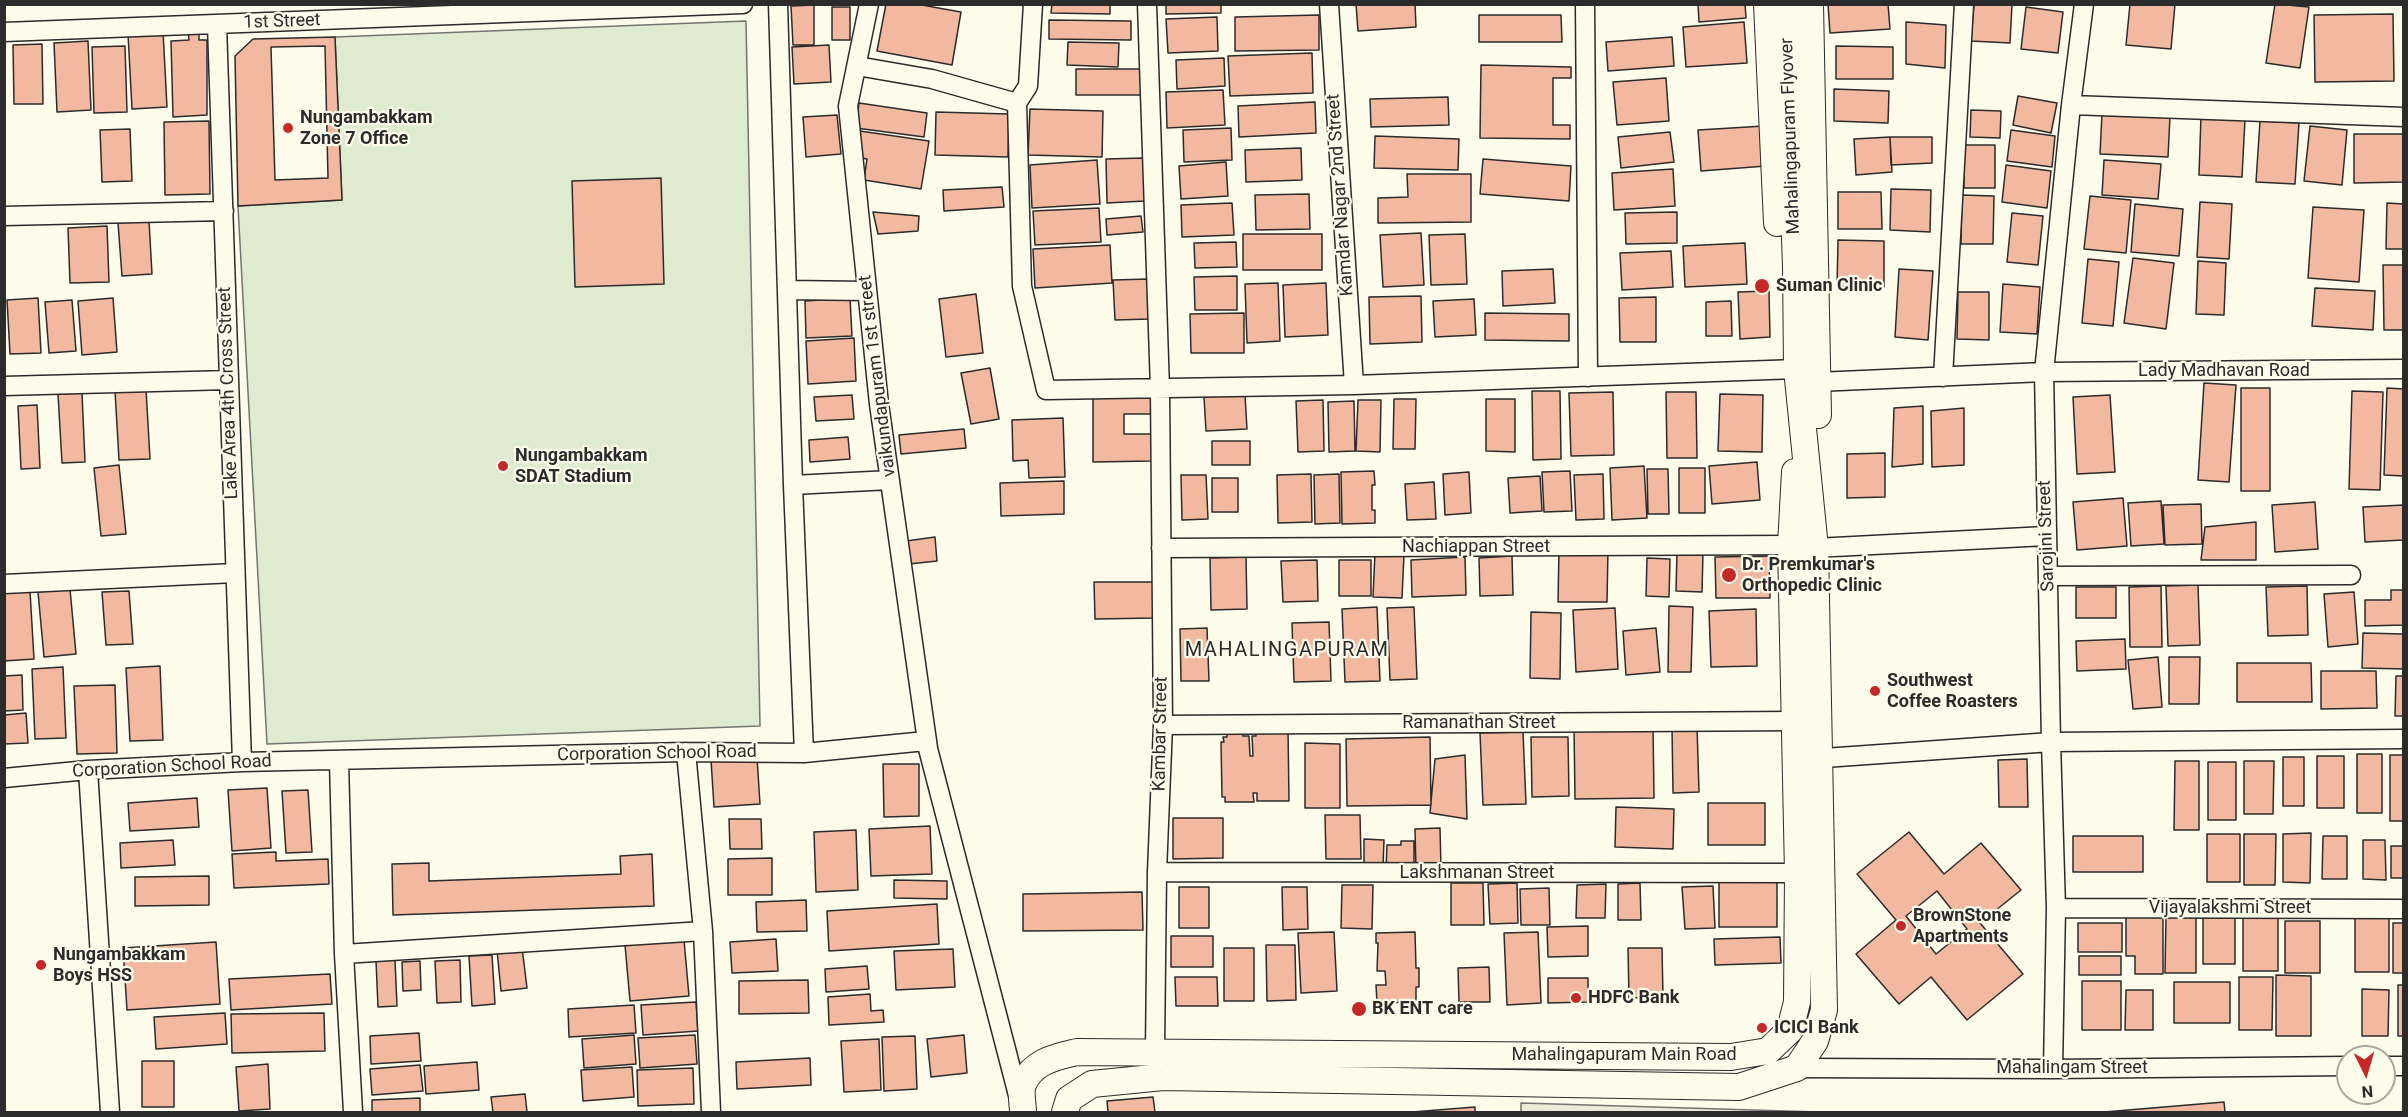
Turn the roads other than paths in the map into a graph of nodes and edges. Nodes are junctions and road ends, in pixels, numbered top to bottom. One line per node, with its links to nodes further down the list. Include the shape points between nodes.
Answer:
1 (743, 4): 13 (street, 1st Street)
2 (778, 4): 24 (street)
3 (869, 4): 17 (street, vaikundapuram 1st street)
4 (1033, 4): 18 (street, via 1028,86)
5 (1147, 4): 34 (street, Kambar Street)
6 (1329, 4): 32 (street, Kamdar Nagar 2nd Street)
7 (1585, 4): 28 (street)
8 (1767, 4): 23 (main road, via 1777,230)
9 (1786, 4): 23 (main road, Mahalingapuram Flyover)
10 (1810, 4): 30 (main road)
11 (1964, 4): 29 (street)
12 (2084, 4): 19 (street, Sarojini Street)
13 (678, 6): 14 (street, 1st Street)
14 (324, 13): 15 (street, 1st Street)
15 (217, 25): 16 (street, 1st Street); 21 (street, Lake Area 4th Cross Street)
16 (4, 32)
17 (857, 66): 18 (street, via 932,79); 25 (street, vaikundapuram 1st street, via 848,106)
18 (1017, 103): 34 (street, Lady Madhavan Road, via 1022,286 1046,390)
19 (2071, 105): 20 (street); 27 (street, Sarojini Street)
20 (2403, 117)
21 (224, 210): 22 (street); 31 (street, Lake Area 4th Cross Street)
22 (4, 216)
23 (1796, 267): 30 (main road, Mahalingapuram Main Road)
24 (787, 290): 25 (street); 36 (street)
25 (867, 291): 35 (street, vaikundapuram 1st street)
26 (2403, 369): 27 (street, Lady Madhavan Road)
27 (2044, 372): 29 (street, Lady Madhavan Road); 37 (street, Sarojini Street)
28 (1588, 377): 30 (street, Lady Madhavan Road); 32 (street, Lady Madhavan Road)
29 (1943, 377): 30 (street, Lady Madhavan Road)
30 (1805, 379): 38 (main road, Mahalingapuram Main Road)
31 (229, 380): 33 (street); 40 (street, Lake Area 4th Cross Street)
32 (1354, 385): 34 (street, Lady Madhavan Road)
33 (4, 386)
34 (1160, 389): 39 (street, Kambar Street)
35 (890, 480): 36 (street); 48 (street, vaikundapuram 1st street)
36 (793, 485): 50 (street)
37 (2046, 536): 38 (street, Nachiappan Street); 42 (street, Sarojini Street)
38 (1803, 547): 39 (street, Nachiappan Street); 44 (main road, Mahalingapuram Main Road); 51 (main road, Mahalingapuram Main Road)
39 (1161, 548): 45 (street, Kambar Street)
40 (235, 573): 43 (street); 53 (street, Lake Area 4th Cross Street)
41 (2351, 575): 42 (street)
42 (2049, 576): 47 (street, Sarojini Street)
43 (4, 584)
44 (1795, 721): 45 (street, Ramanathan Street); 51 (main road, Mahalingapuram Main Road)
45 (1163, 725): 56 (street, Kambar Street)
46 (2403, 739): 47 (street)
47 (2051, 742): 51 (street); 58 (street, Sarojini Street)
48 (928, 748): 50 (street, Corporation School Road, via 926,741); 70 (street)
49 (686, 752): 50 (street, Corporation School Road); 52 (street, Corporation School Road); 60 (street)
50 (804, 753)
51 (1808, 759): 57 (main road, Mahalingapuram Main Road); 64 (main road, Mahalingapuram Main Road, via 1824,1010 1815,1041)
52 (339, 761): 53 (street, Corporation School Road); 61 (street)
53 (242, 762): 54 (street, Corporation School Road)
54 (88, 770): 55 (street, Corporation School Road); 67 (street)
55 (4, 778)
56 (1156, 872): 57 (street, Lakshmanan Street); 62 (street, Kambar Street)
57 (1798, 873): 62 (main road, Mahalingapuram Main Road, via 1797,1002 1790,1030 1768,1051 1731,1058)
58 (2056, 908): 59 (street, Vijayalakshmi Street); 65 (street, Sarojini Street)
59 (2403, 909)
60 (704, 931): 61 (street); 69 (street)
61 (344, 954): 68 (street)
62 (1155, 1051): 66 (street, Kambar Street); 70 (main road, Mahalingapuram Main Road, via 1077,1052 1050,1058 1034,1068 1023,1086)
63 (2336, 1066): 65 (street, Mahalingam Street)
64 (1797, 1068): 65 (street, Mahalingam Street); 66 (main road, Mahalingapuram Main Road, via 1739,1088)
65 (2053, 1069)
66 (1158, 1078): 71 (main road, Mahalingapuram Main Road, via 1092,1084 1069,1099)
67 (110, 1113)
68 (352, 1113)
69 (711, 1113)
70 (1022, 1113)
71 (1065, 1113)

